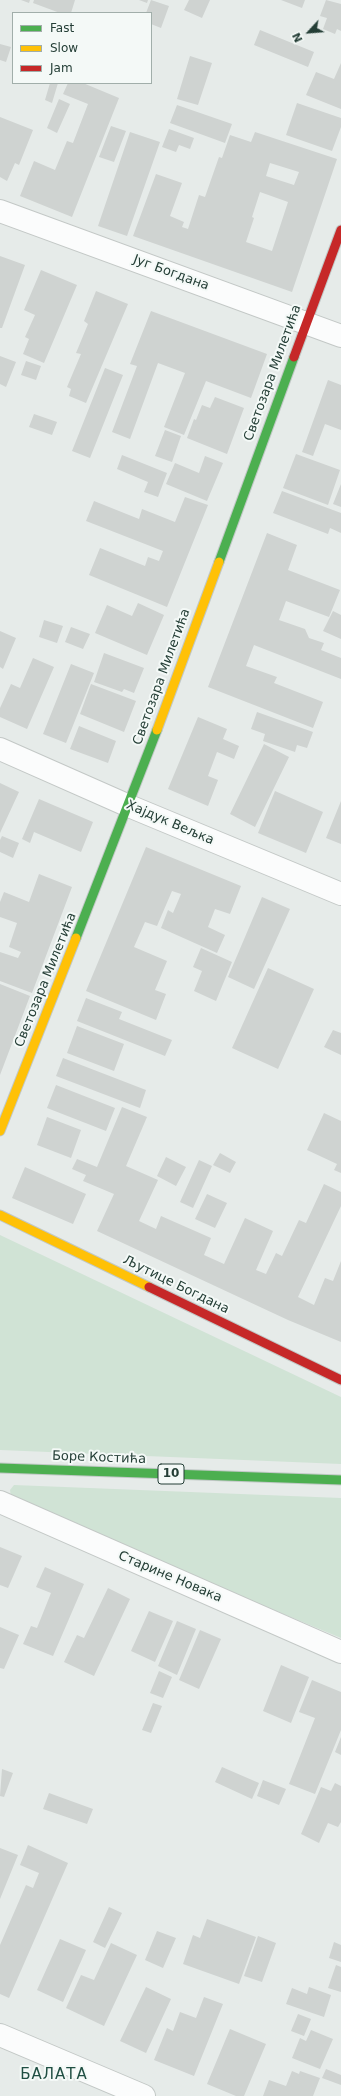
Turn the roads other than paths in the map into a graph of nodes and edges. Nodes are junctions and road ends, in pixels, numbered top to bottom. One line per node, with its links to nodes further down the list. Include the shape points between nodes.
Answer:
1 (0, 211): 3 (street, Југ Богдана)
2 (341, 230): 3 (street, Светозара Милетића)
3 (306, 323): 4 (street, Југ Богдана); 6 (street, Светозара Милетића)
4 (341, 336)
5 (0, 749): 6 (street, Хајдук Вељка)
6 (129, 806): 7 (street, Хајдук Вељка); 8 (street, Светозара Милетића)
7 (341, 894)
8 (0, 1131)
9 (0, 1215): 10 (street, Љутице Богдана)
10 (341, 1380)
11 (0, 1468): 12 (street, Боре Костића / 10)
12 (341, 1480)
13 (0, 1502): 14 (street, Старине Новака)
14 (341, 1652)
15 (0, 2035): 16 (street)
16 (144, 2096)

